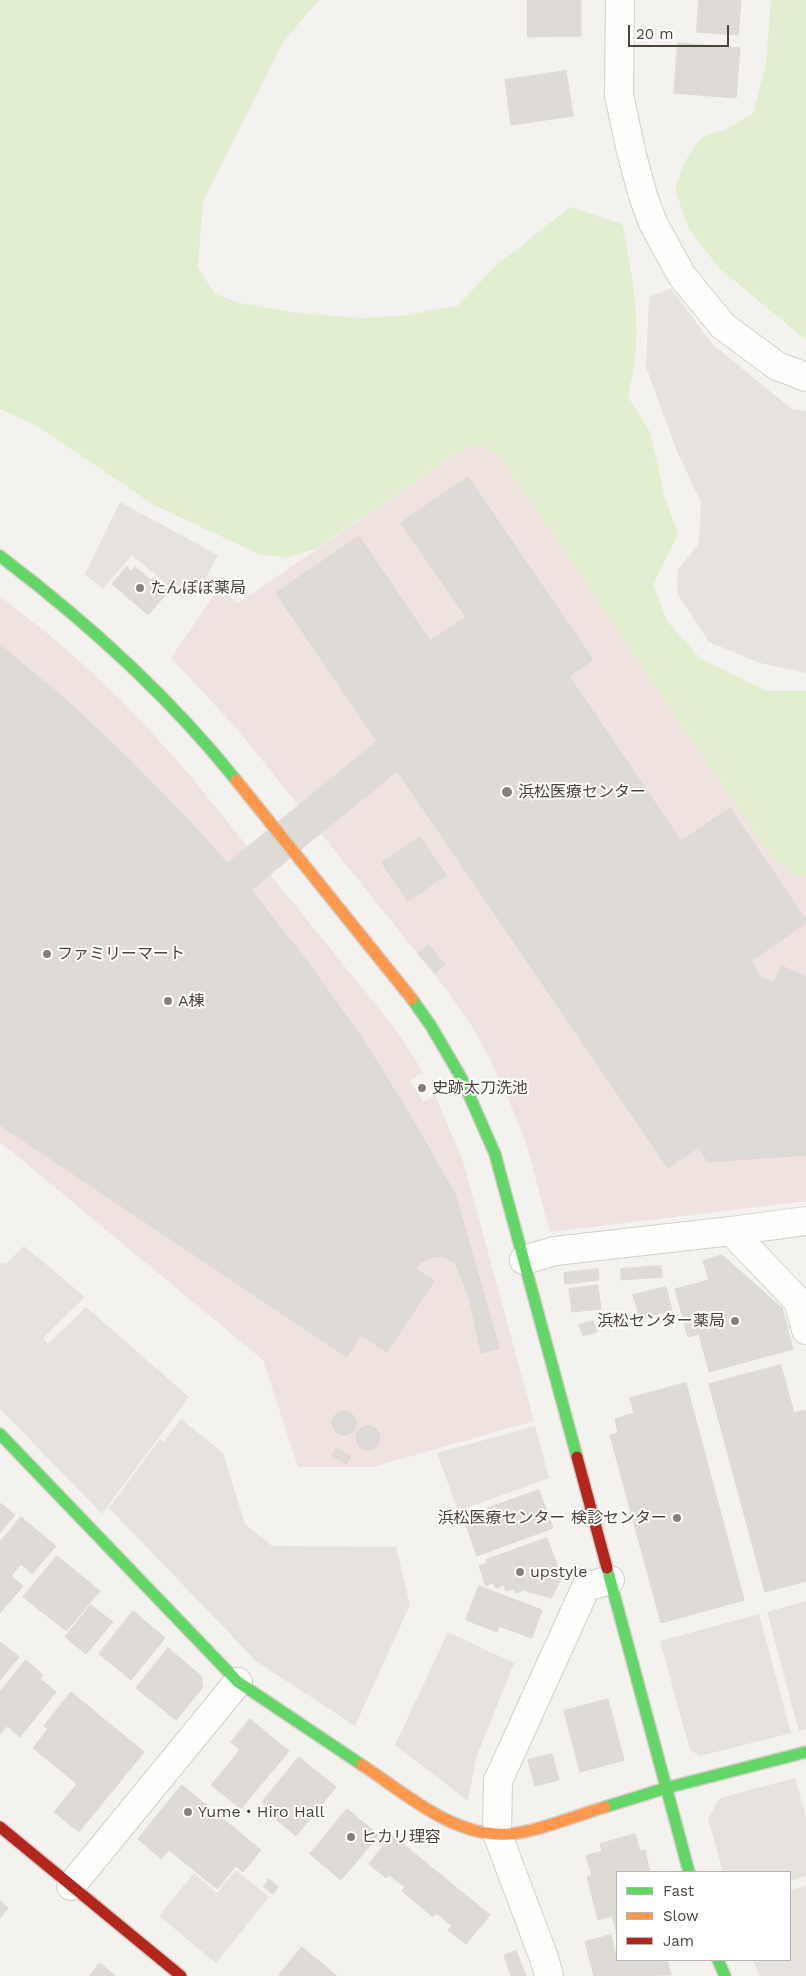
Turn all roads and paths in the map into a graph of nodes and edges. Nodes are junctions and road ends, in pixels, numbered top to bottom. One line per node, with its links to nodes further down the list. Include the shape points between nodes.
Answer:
1 (620, 0): 2 (street, via 618,95 643,196 653,223 682,276 723,326 777,366)
2 (806, 377)
3 (0, 556): 6 (street, via 69,609 178,712 420,1008 450,1055 480,1115 495,1154)
4 (806, 1221): 5 (street)
5 (731, 1230): 6 (street, via 555,1251); 7 (street, via 798,1301)
6 (524, 1260): 9 (street)
7 (806, 1330)
8 (0, 1434): 10 (street)
9 (610, 1580): 12 (street); 14 (street, via 586,1587 500,1774)
10 (238, 1682): 14 (street, via 436,1814 460,1827 484,1834); 16 (street)
11 (806, 1752): 12 (street)
12 (666, 1788): 14 (street, via 535,1828 510,1834); 15 (street)
13 (0, 1827): 16 (street)
14 (498, 1833): 19 (street)
15 (689, 1871)
16 (71, 1886): 18 (street)
17 (718, 1961): 20 (street)
18 (181, 1976)
19 (549, 1976)
20 (725, 1976)

